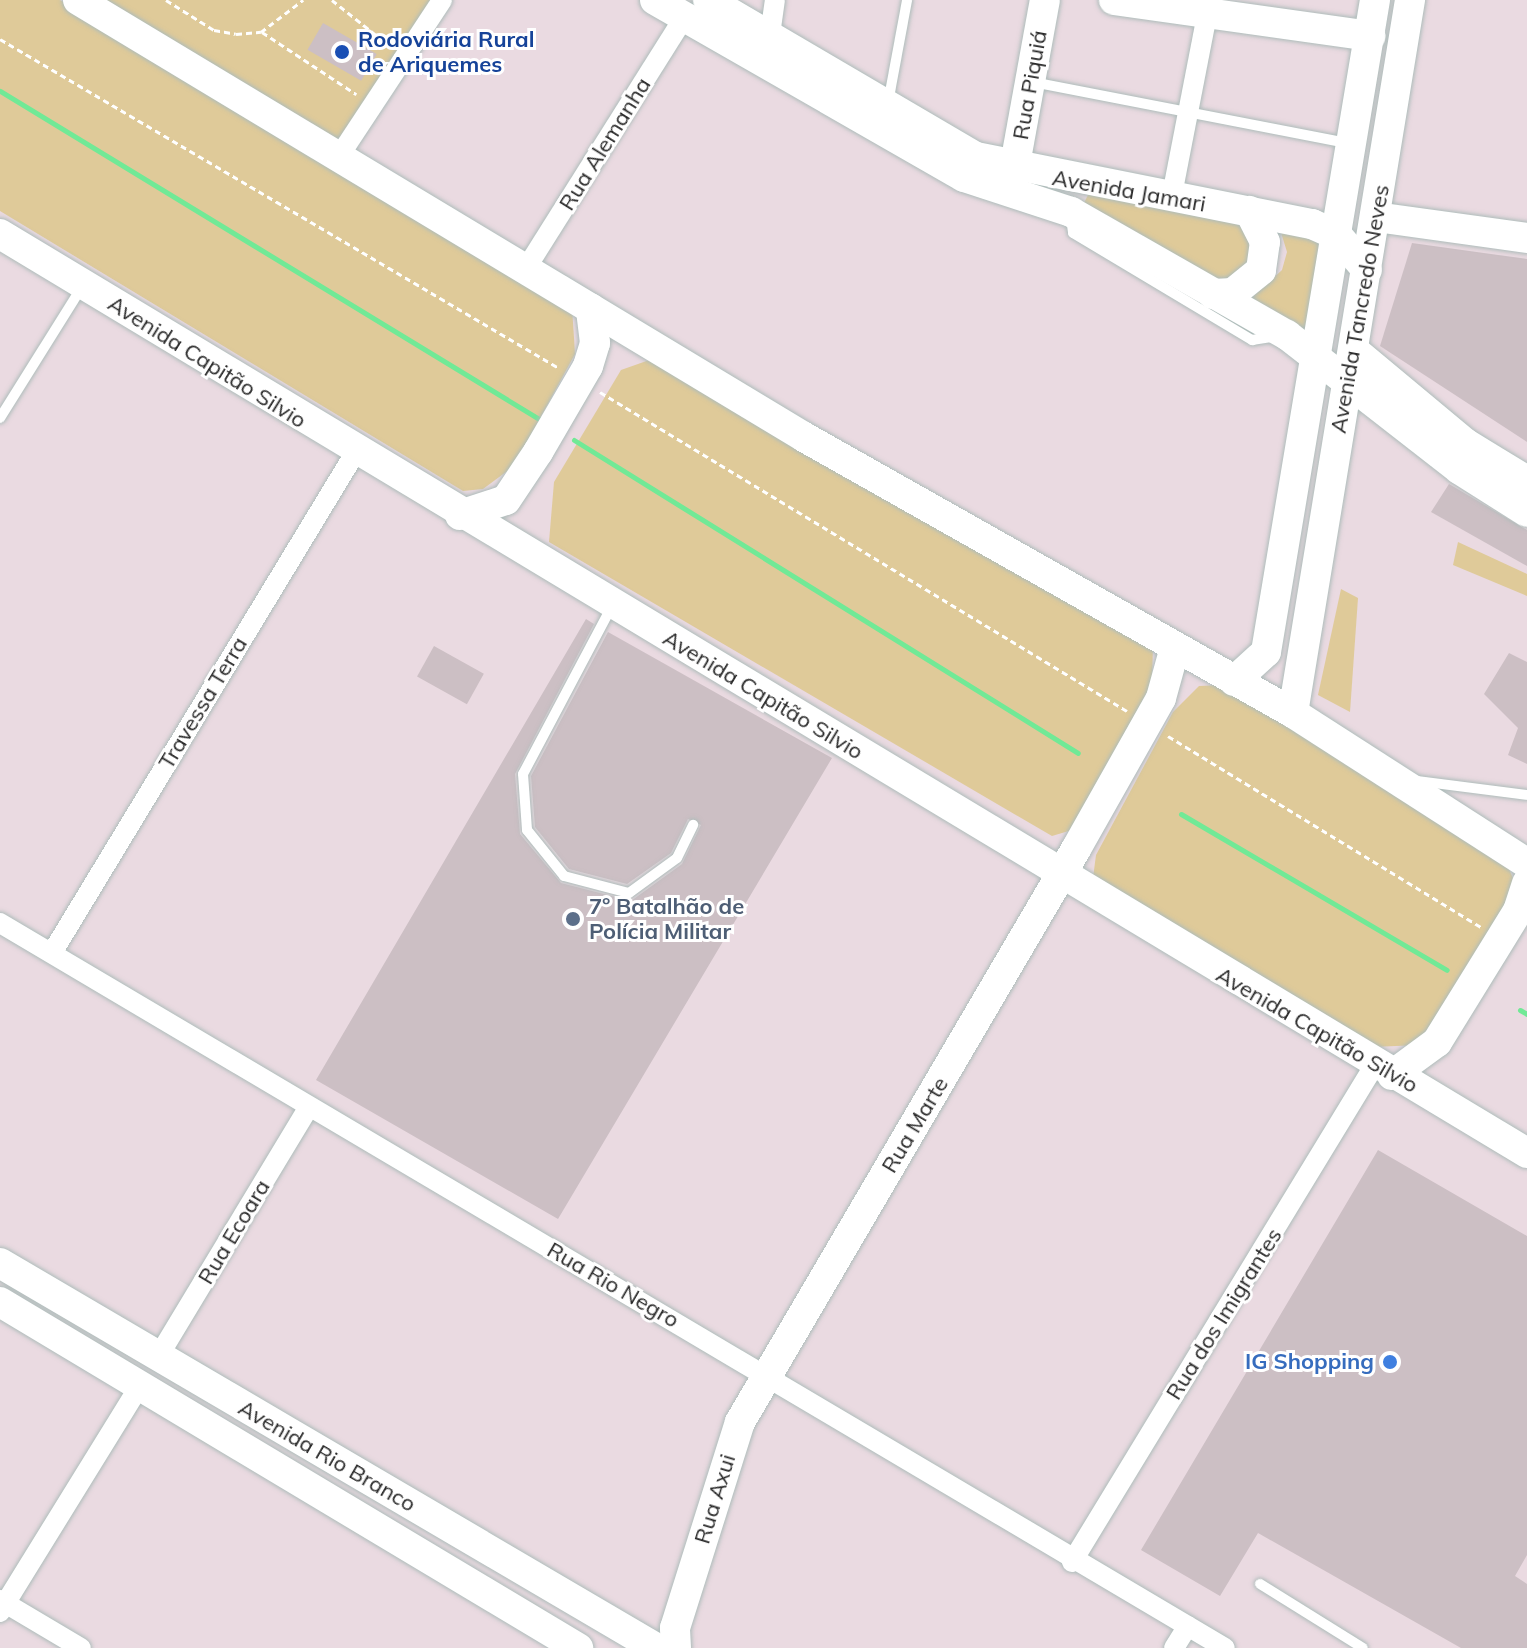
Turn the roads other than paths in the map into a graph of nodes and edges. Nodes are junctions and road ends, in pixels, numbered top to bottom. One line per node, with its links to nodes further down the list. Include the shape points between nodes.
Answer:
1 (78, 0): 20 (main road)
2 (442, 0): 20 (street)
3 (655, 0): 11 (main road, Avenida Jamari)
4 (775, 0): 12 (street)
5 (907, 0): 18 (lane)
6 (1045, 0): 14 (main road, Rua Piquiá)
7 (1114, 0): 10 (main road)
8 (1375, 0): 13 (main road, Avenida Tancredo Neves)
9 (1410, 0): 16 (main road, Avenida Tancredo Neves)
10 (1208, 6): 13 (main road); 17 (street)
11 (696, 9): 12 (main road, Avenida Jamari); 18 (main road, Avenida Jamari); 29 (street, Rua Alemanha)
12 (770, 35): 18 (main road, Avenida Jamari)
13 (1370, 36): 15 (main road, Avenida Tancredo Neves)
14 (1031, 82): 17 (lane); 21 (main road, Rua Piquiá)
15 (1362, 86): 16 (main road); 19 (main road, Avenida Tancredo Neves)
16 (1396, 92): 25 (main road, Avenida Tancredo Neves)
17 (1188, 112): 19 (lane); 22 (street)
18 (881, 116): 21 (main road, Avenida Jamari); 24 (main road, Avenida Jamari, via 991,190)
19 (1353, 144): 28 (main road, Avenida Tancredo Neves)
20 (338, 158): 29 (main road)
21 (1014, 170): 22 (main road, Avenida Jamari)
22 (1171, 200): 23 (main road, Avenida Jamari)
23 (1249, 211): 28 (main road, Avenida Jamari, via 1324,228); 32 (main road, via 1265,242 1261,270 1233,293)
24 (1071, 212): 32 (main road, Avenida Jamari); 34 (lane, Avenida Jamari, via 1073,233 1252,340)
25 (1376, 217): 27 (main road); 30 (main road, Avenida Tancredo Neves)
26 (0, 234): 31 (main road, Avenida Capitão Silvio)
27 (1527, 238)
28 (1341, 241): 30 (main road, Avenida Jamari); 37 (main road, Avenida Tancredo Neves)
29 (525, 270): 33 (main road)
30 (1367, 270): 36 (main road, Avenida Tancredo Neves)
31 (83, 285): 40 (lane); 41 (main road, Avenida Capitão Silvio)
32 (1213, 294): 34 (main road, Avenida Jamari)
33 (591, 308): 35 (main road); 38 (main road, via 595,343)
34 (1287, 335): 37 (main road, Avenida Jamari)
35 (646, 341): 38 (main road, via 612,349); 48 (main road)
36 (1357, 353): 39 (main road, Avenida Tancredo Neves); 42 (main road, Avenida Jamari)
37 (1316, 355): 39 (main road, Avenida Jamari); 45 (main road, Avenida Tancredo Neves)
38 (583, 382): 44 (main road, via 506,500); 46 (main road, via 514,515)
39 (1349, 384): 42 (main road, Avenida Jamari); 45 (main road, Avenida Tancredo Neves)
40 (0, 418)
41 (355, 453): 44 (main road, Avenida Capitão Silvio); 59 (street, Travessa Terra)
42 (1502, 479): 43 (main road, Avenida Jamari)
43 (1527, 512)
44 (460, 515): 46 (main road, Avenida Capitão Silvio)
45 (1307, 517): 49 (main road, Avenida Tancredo Neves, via 1266,652); 50 (main road, Avenida Tancredo Neves)
46 (516, 549): 47 (main road, Avenida Capitão Silvio)
47 (612, 606): 53 (lane, via 523,774 527,830 564,876 629,893 677,858); 55 (main road, Avenida Capitão Silvio)
48 (1175, 647): 49 (main road); 55 (main road, Rua Marte, via 1170,679)
49 (1234, 681): 50 (main road)
50 (1293, 713): 51 (main road)
51 (1394, 779): 52 (lane); 54 (main road)
52 (1527, 795)
53 (693, 825)
54 (1527, 863)
55 (1061, 873): 60 (main road, Avenida Capitão Silvio); 67 (main road, Rua Marte)
56 (1527, 883): 58 (main road)
57 (0, 923): 59 (street, Rua Rio Negro)
58 (1514, 932): 60 (main road, via 1428,1054); 61 (main road, via 1449,1046 1439,1073)
59 (52, 953): 62 (street, Rua Rio Negro)
60 (1383, 1070): 61 (main road, Avenida Capitão Silvio); 69 (street, Rua dos Imigrantes)
61 (1441, 1103): 63 (main road, Avenida Capitão Silvio)
62 (309, 1107): 66 (street, Rua Ecoara); 67 (street, Rua Rio Negro)
63 (1527, 1153)
64 (0, 1263): 66 (main road, Avenida Rio Branco)
65 (0, 1302): 68 (main road, Avenida Rio Branco)
66 (158, 1357): 73 (main road, Avenida Rio Branco)
67 (766, 1374): 69 (street, Rua Rio Negro); 73 (main road, Rua Axui, via 723,1467)
68 (140, 1385): 71 (street); 75 (main road, Avenida Rio Branco)
69 (1072, 1562): 72 (street, Rua Rio Negro)
70 (1260, 1584): 78 (lane)
71 (2, 1605): 74 (street)
72 (1188, 1626): 76 (street); 77 (street, Rua Rio Negro)
73 (667, 1643)
74 (81, 1648)
75 (578, 1648)
76 (1174, 1648)
77 (1225, 1648)
78 (1363, 1648)

